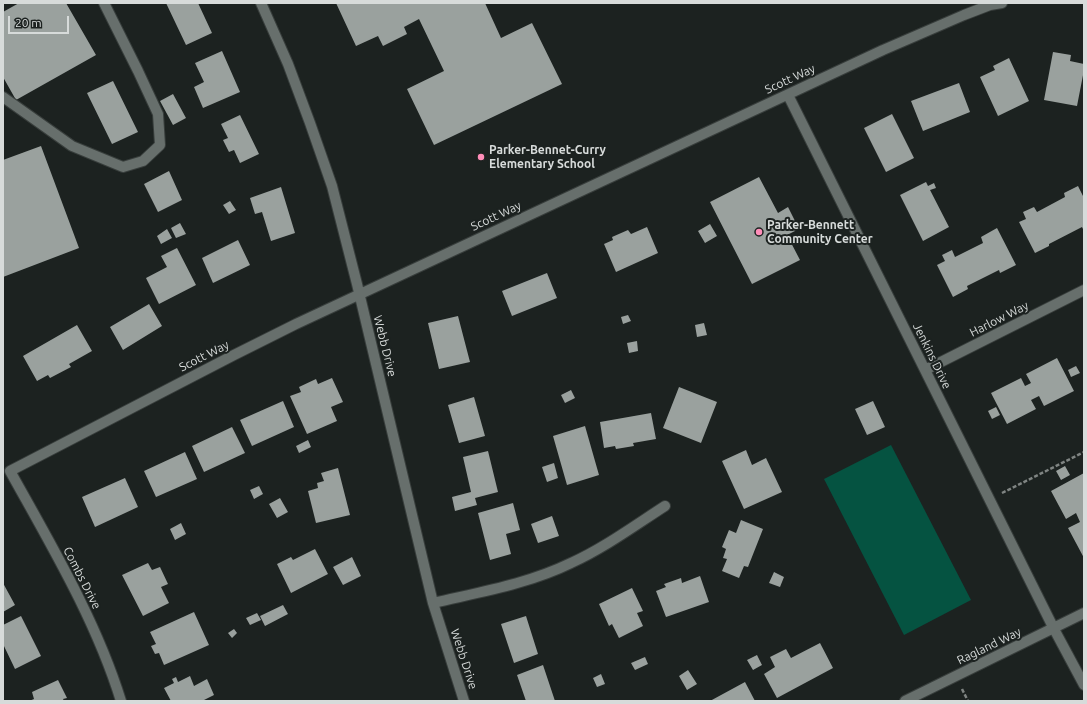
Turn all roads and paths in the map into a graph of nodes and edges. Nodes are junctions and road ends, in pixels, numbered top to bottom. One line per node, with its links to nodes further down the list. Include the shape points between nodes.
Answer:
1 (104, 3): 5 (street, via 158,114 160,145 144,161 123,167 72,146)
2 (261, 3): 7 (street, Webb Drive, via 288,64 321,154 341,218)
3 (1002, 3): 4 (street, Scott Way, via 964,15)
4 (788, 95): 7 (street, Scott Way); 8 (street, Jenkins Drive)
5 (3, 97)
6 (1084, 290): 8 (street, Harlow Way)
7 (359, 295): 10 (street, Scott Way, via 234,355); 13 (street, Webb Drive)
8 (925, 370): 11 (street, Jenkins Drive)
9 (1084, 452): 11 (path)
10 (10, 471): 17 (street, Combs Drive, via 75,591 102,650)
11 (990, 500): 15 (street, Jenkins Drive)
12 (664, 506): 13 (street, via 571,564 515,584)
13 (433, 603): 18 (street, Webb Drive)
14 (1084, 613): 15 (street, Ragland Way)
15 (1054, 629): 16 (street, Jenkins Drive); 19 (street, Ragland Way)
16 (1084, 685)
17 (121, 701)
18 (464, 701)
19 (905, 701)

